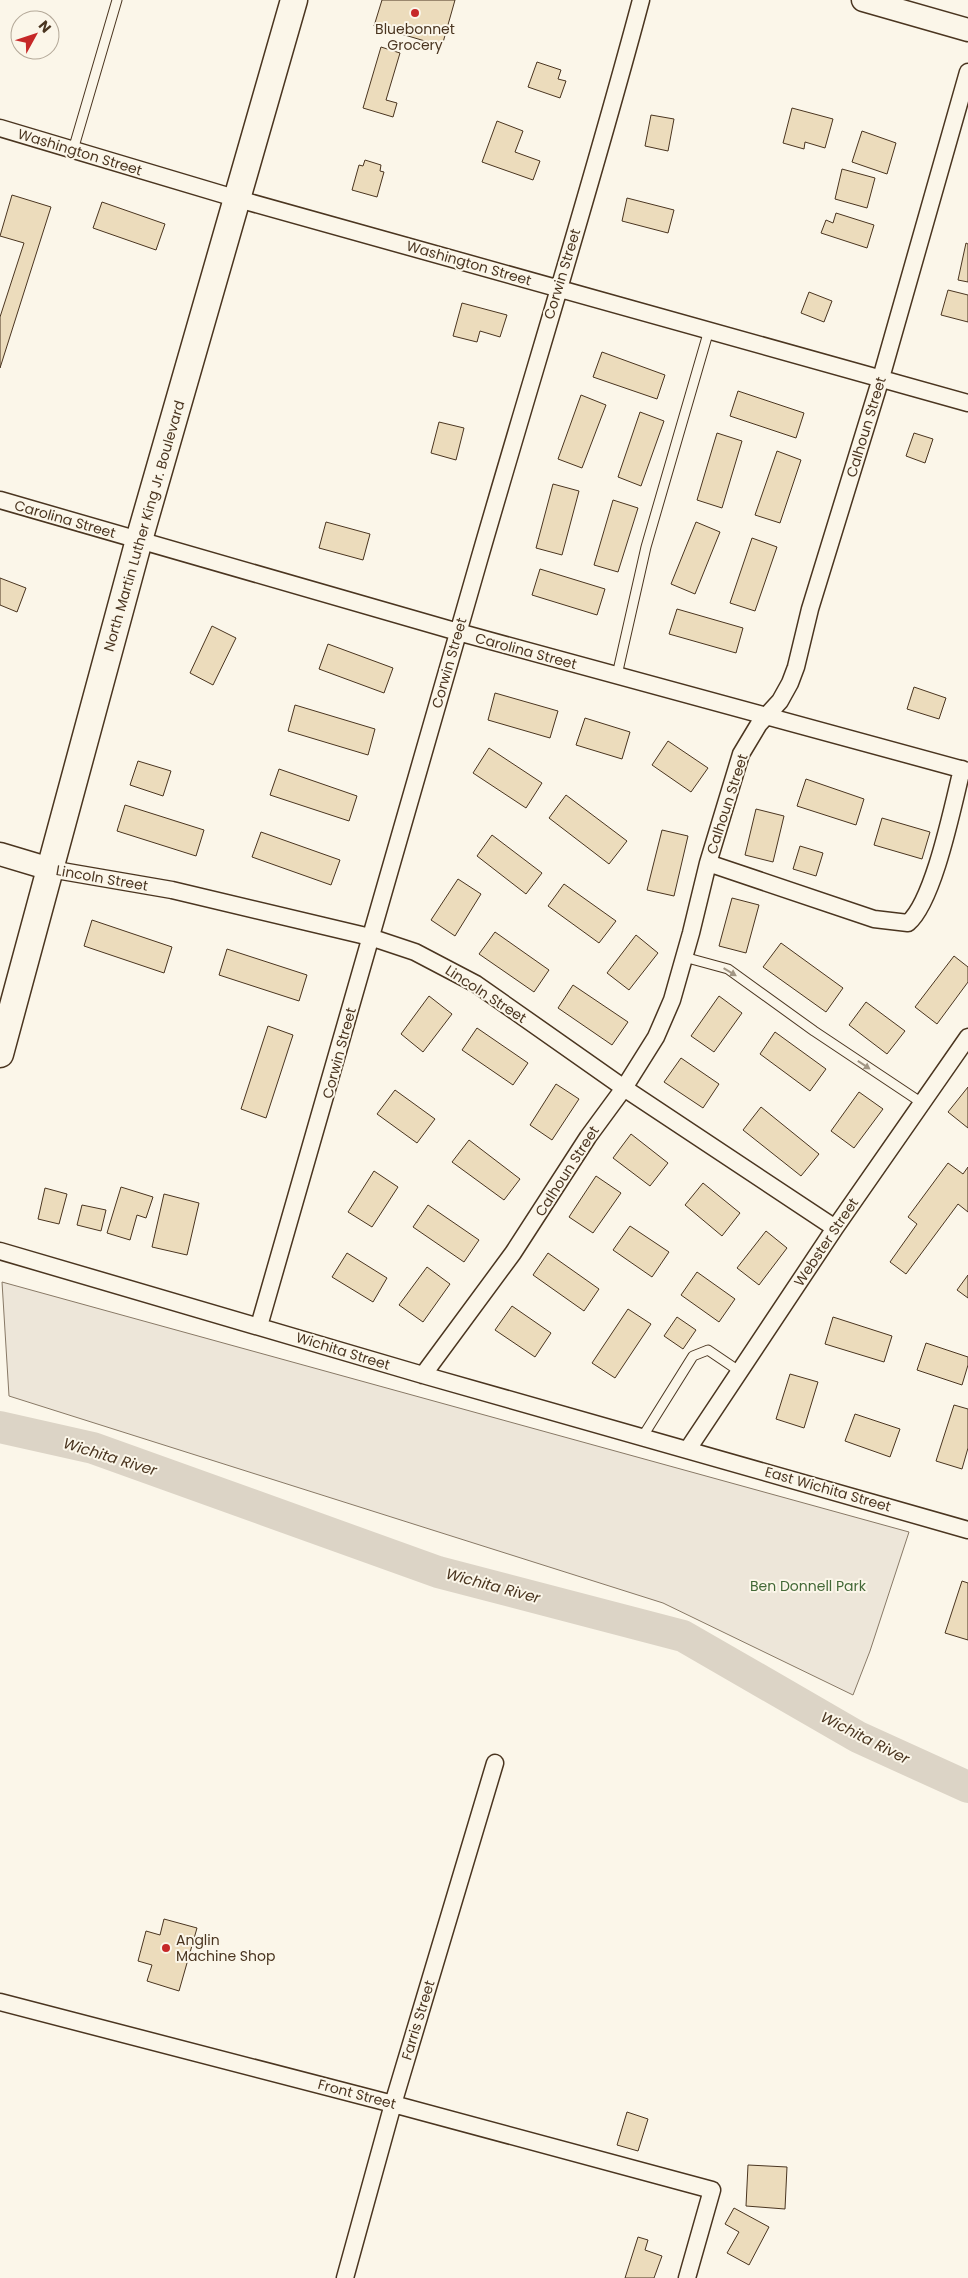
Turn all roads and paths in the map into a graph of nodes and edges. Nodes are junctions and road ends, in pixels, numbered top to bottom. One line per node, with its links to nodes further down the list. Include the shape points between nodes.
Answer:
1 (117, 0): 8 (lane)
2 (294, 0): 9 (main road, North Martin Luther King Jr. Boulevard)
3 (641, 0): 10 (street, Corwin Street)
4 (863, 0): 5 (street)
5 (968, 30)
6 (968, 72): 12 (street, Calhoun Street)
7 (0, 128): 8 (street, Washington Street)
8 (73, 150): 9 (street, Washington Street)
9 (238, 199): 10 (street, Washington Street); 15 (main road, North Martin Luther King Jr. Boulevard)
10 (558, 288): 11 (street, Washington Street); 16 (street, Corwin Street)
11 (709, 330): 12 (street, Washington Street); 17 (lane, via 646,547)
12 (881, 378): 13 (street, Washington Street); 18 (street, Calhoun Street, via 810,609 796,667 790,683)
13 (968, 403)
14 (0, 500): 15 (street, Carolina Street)
15 (139, 540): 16 (street, Carolina Street); 22 (main road, North Martin Luther King Jr. Boulevard)
16 (458, 632): 17 (street, Carolina Street); 23 (street, Corwin Street)
17 (617, 675): 18 (street, Carolina Street)
18 (768, 716): 19 (street, Carolina Street); 21 (street, Calhoun Street, via 759,724 741,754)
19 (965, 770): 21 (street, via 929,892 916,917 908,924 874,919)
20 (0, 854): 22 (street, Lincoln Street)
21 (708, 863): 24 (street, Calhoun Street)
22 (50, 868): 23 (street, Lincoln Street, via 172,890); 26 (main road, North Martin Luther King Jr. Boulevard)
23 (370, 937): 27 (street, Lincoln Street, via 415,952 462,976); 31 (street, Corwin Street, via 325,1104)
24 (684, 957): 27 (street, Calhoun Street, via 672,1000 656,1037); 28 (lane, one-way to 28, via 728,969)
25 (968, 1037): 28 (street, Webster Street)
26 (0, 1054)
27 (624, 1088): 29 (street, Lincoln Street); 33 (street, Calhoun Street, via 588,1137 514,1252)
28 (922, 1104): 29 (street, Webster Street)
29 (835, 1228): 32 (street, Webster Street)
30 (0, 1251): 31 (street, Wichita Street)
31 (259, 1326): 33 (street, Wichita Street)
32 (739, 1371): 34 (lane, via 708,1350 693,1356); 35 (street, Webster Street)
33 (423, 1375): 34 (street, Wichita Street)
34 (643, 1436): 35 (street, Wichita Street)
35 (688, 1449): 36 (street, East Wichita Street)
36 (968, 1530)
37 (496, 1762): 39 (street, Farris Street)
38 (0, 2002): 39 (street, Front Street)
39 (393, 2104): 40 (street, Farris Street); 41 (street, Front Street, via 712,2190)
40 (345, 2278)
41 (687, 2278)

